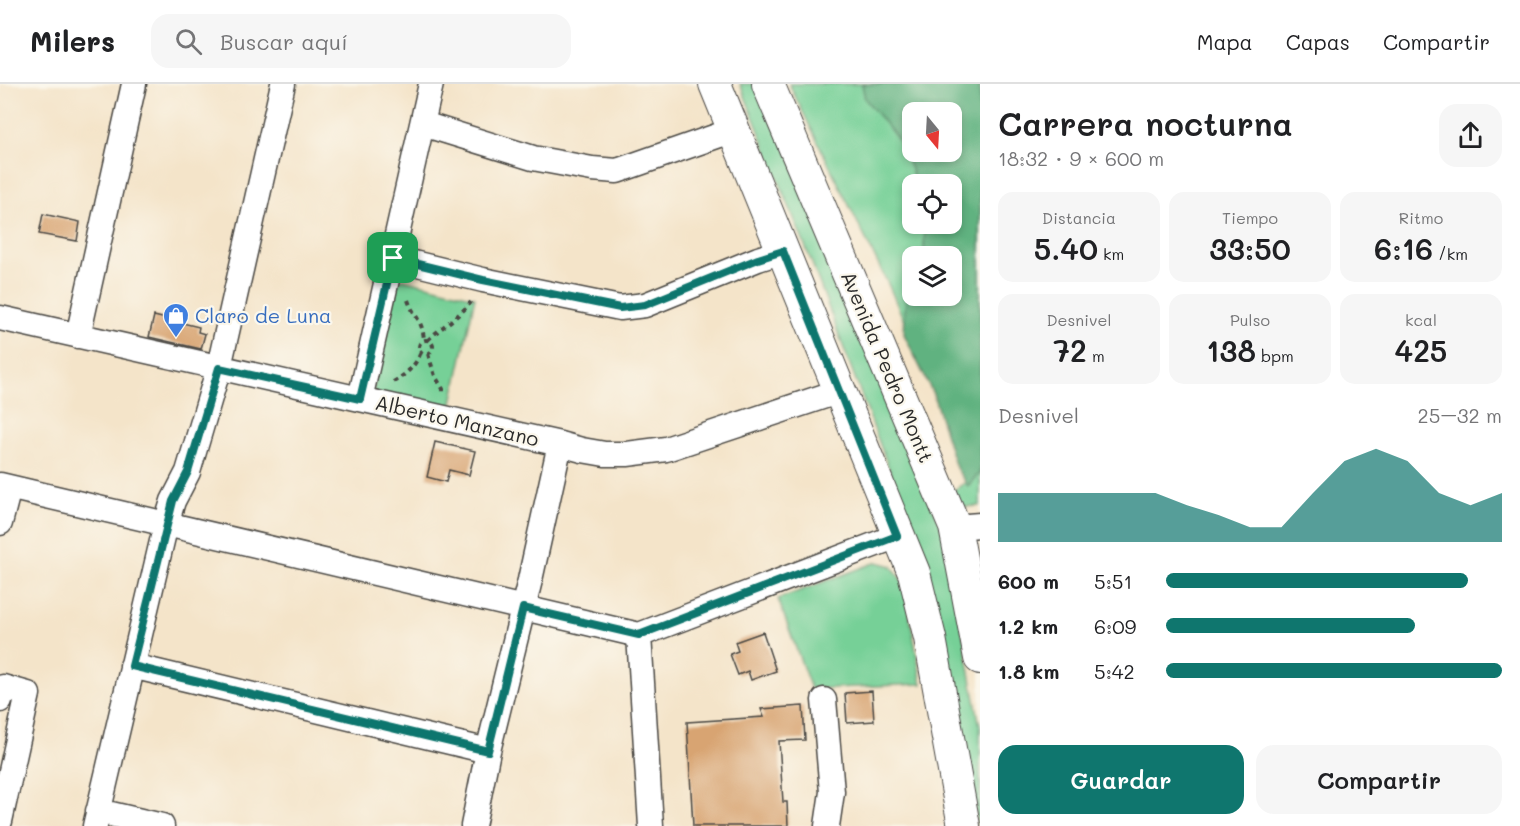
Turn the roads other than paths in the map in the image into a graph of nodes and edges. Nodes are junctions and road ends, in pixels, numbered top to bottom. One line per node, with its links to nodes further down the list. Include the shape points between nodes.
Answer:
1 (134, 84): 11 (street)
2 (283, 84): 12 (street)
3 (431, 84): 6 (street)
4 (715, 84): 7 (main road)
5 (768, 84): 19 (main road, Avenida Pedro Montt)
6 (423, 124): 7 (street, via 533,158 617,171); 9 (street)
7 (734, 130): 8 (main road)
8 (783, 251): 9 (street, via 645,305 620,308); 14 (main road)
9 (399, 260): 13 (street)
10 (0, 318): 11 (street, Alberto Manzano)
11 (78, 336): 12 (street, Alberto Manzano)
12 (219, 368): 13 (street, Alberto Manzano); 18 (street, via 188,472)
13 (361, 390): 15 (street, Alberto Manzano)
14 (840, 391): 15 (street, Alberto Manzano, via 666,449 605,454); 20 (main road)
15 (560, 444): 21 (street)
16 (5, 487): 17 (street); 18 (street)
17 (0, 523)
18 (166, 524): 21 (street); 24 (street)
19 (967, 526): 23 (main road, Avenida Pedro Montt)
20 (897, 536): 22 (street); 36 (main road, via 914,573 930,638)
21 (523, 608): 22 (street); 28 (street)
22 (639, 635): 34 (street)
23 (980, 658)
24 (132, 666): 28 (street); 29 (street)
25 (0, 700): 27 (street, via 3,687 28,694)
26 (824, 700): 35 (street, via 832,792)
27 (8, 749): 30 (street)
28 (488, 751): 33 (street)
29 (97, 819): 32 (street)
30 (0, 823): 31 (street)
31 (7, 826)
32 (162, 826)
33 (473, 826)
34 (651, 826)
35 (828, 826)
36 (964, 826)

